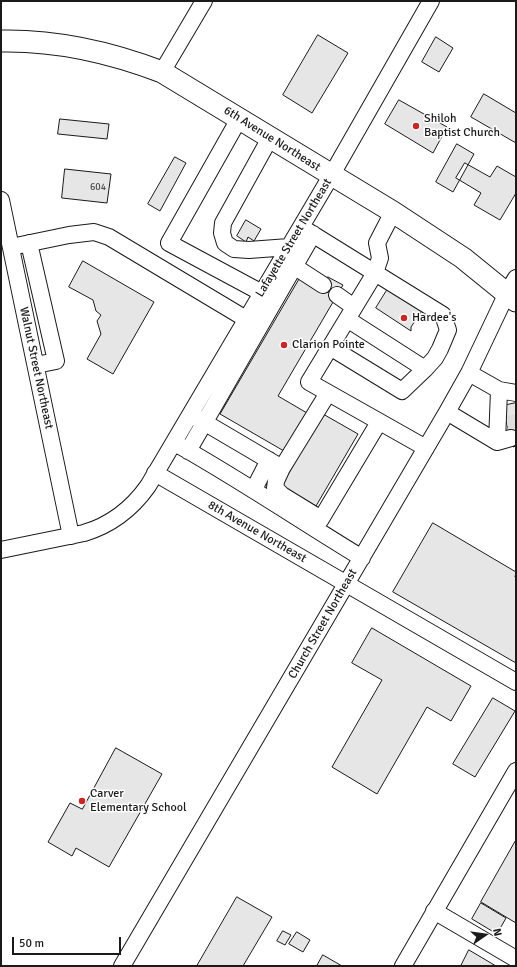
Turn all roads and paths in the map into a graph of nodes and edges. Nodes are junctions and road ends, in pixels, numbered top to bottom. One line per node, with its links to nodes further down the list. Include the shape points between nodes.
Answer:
1 (204, 1): 4 (street)
2 (431, 1): 7 (street, Lafayette Street Northeast)
3 (1, 41): 4 (main road, 6th Avenue Northeast, via 39,42 88,49)
4 (162, 72): 5 (main road, 6th Avenue Northeast)
5 (239, 119): 6 (main road, 6th Avenue Northeast); 18 (street, via 169,243)
6 (270, 138): 7 (main road, 6th Avenue Northeast); 14 (street, via 223,223 222,233 225,243 234,249)
7 (331, 176): 9 (main road, 6th Avenue Northeast); 11 (street, Lafayette Street Northeast)
8 (1, 200): 10 (street, Walnut Street Northeast)
9 (393, 212): 15 (street, via 377,243 380,258); 17 (main road, 6th Avenue Northeast)
10 (3, 223): 13 (street, Walnut Street Northeast)
11 (307, 230): 14 (street, Lafayette Street Northeast); 15 (street)
12 (29, 243): 13 (street); 21 (street, via 69,234 94,232 109,237); 23 (street, via 56,361)
13 (11, 247): 23 (street, Walnut Street Northeast)
14 (289, 257): 16 (street); 18 (street, Lafayette Street Northeast); 32 (street)
15 (375, 273): 20 (street); 24 (street, via 443,315 448,330 435,358)
16 (323, 285)
17 (513, 291): 25 (street, Church Street Northeast)
18 (262, 293): 21 (street, Lafayette Street Northeast)
19 (337, 295): 20 (street)
20 (351, 313): 22 (street); 24 (street)
21 (246, 319): 30 (street, Lafayette Street Northeast)
22 (330, 347): 24 (street, via 402,391); 27 (street, via 309,382)
23 (36, 365): 40 (street, Walnut Street Northeast)
24 (425, 369)
25 (469, 372): 26 (street); 29 (street, Church Street Northeast)
26 (499, 390): 28 (street); 29 (street, via 503,433)
27 (328, 393): 31 (street); 36 (street)
28 (516, 393)
29 (448, 412): 34 (street, Church Street Northeast)
30 (190, 414): 32 (street); 33 (street, Lafayette Street Northeast)
31 (379, 422): 34 (street); 39 (street)
32 (205, 423): 35 (street); 36 (street)
33 (173, 442): 35 (street); 37 (street, Lafayette Street Northeast)
34 (426, 448): 42 (street, Church Street Northeast)
35 (188, 451): 38 (street)
36 (276, 464): 38 (street); 39 (street, via 275,488)
37 (155, 473): 40 (street, via 139,498 119,517 96,529); 43 (street, 8th Avenue Northeast)
38 (254, 489): 39 (street)
39 (317, 524): 42 (street)
40 (71, 536): 41 (street)
41 (1, 550)
42 (362, 558): 43 (street, Church Street Northeast)
43 (347, 584): 44 (street, 8th Avenue Northeast); 48 (street, Church Street Northeast)
44 (516, 682)
45 (516, 771): 46 (street)
46 (434, 911): 47 (street); 49 (street)
47 (516, 959)
48 (122, 966)
49 (403, 966)

